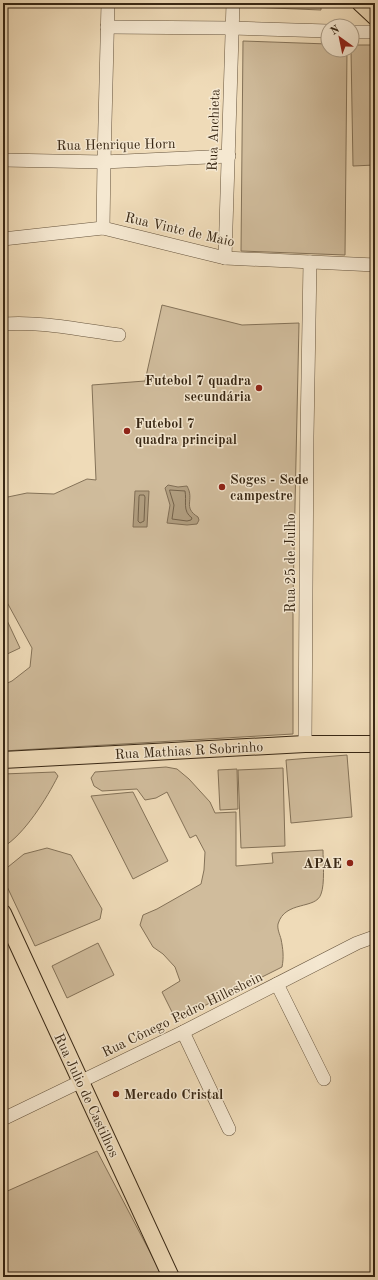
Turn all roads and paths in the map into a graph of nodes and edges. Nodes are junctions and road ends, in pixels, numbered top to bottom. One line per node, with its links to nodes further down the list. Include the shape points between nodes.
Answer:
1 (108, 3): 5 (street)
2 (233, 3): 6 (street, Rua Anchieta)
3 (360, 3): 4 (main road)
4 (375, 17)
5 (107, 27): 6 (street); 12 (street)
6 (232, 28): 7 (street); 10 (street, Rua Anchieta)
7 (320, 31)
8 (360, 32): 9 (street)
9 (375, 32)
10 (229, 156): 12 (street, Rua Henrique Horn); 15 (street, Rua Anchieta)
11 (3, 160): 12 (street, Rua Henrique Horn)
12 (104, 162): 13 (street)
13 (103, 228): 14 (street, Rua Vinte de Maio); 15 (street, Rua Vinte de Maio)
14 (3, 239)
15 (225, 258): 16 (street, Rua Vinte de Maio)
16 (310, 262): 17 (street, Rua Vinte de Maio); 20 (street, Rua 25 de Julho)
17 (375, 265)
18 (3, 324): 19 (street, via 56,326)
19 (118, 335)
20 (305, 744): 21 (main road, Rua Mathias R Sobrinho); 22 (main road, Rua Mathias R Sobrinho)
21 (375, 744)
22 (3, 760)
23 (3, 913): 28 (main road, Rua Julio de Castilhos)
24 (375, 938): 25 (street, Rua Cônego Pedro Hilleshein, via 357,943)
25 (277, 984): 26 (street, Rua Cônego Pedro Hilleshein); 27 (street)
26 (183, 1032): 28 (street, Rua Cônego Pedro Hilleshein); 30 (street)
27 (324, 1079)
28 (81, 1082): 29 (street, Rua Cônego Pedro Hilleshein); 31 (main road, Rua Julio de Castilhos)
29 (3, 1119)
30 (229, 1129)
31 (171, 1277)

